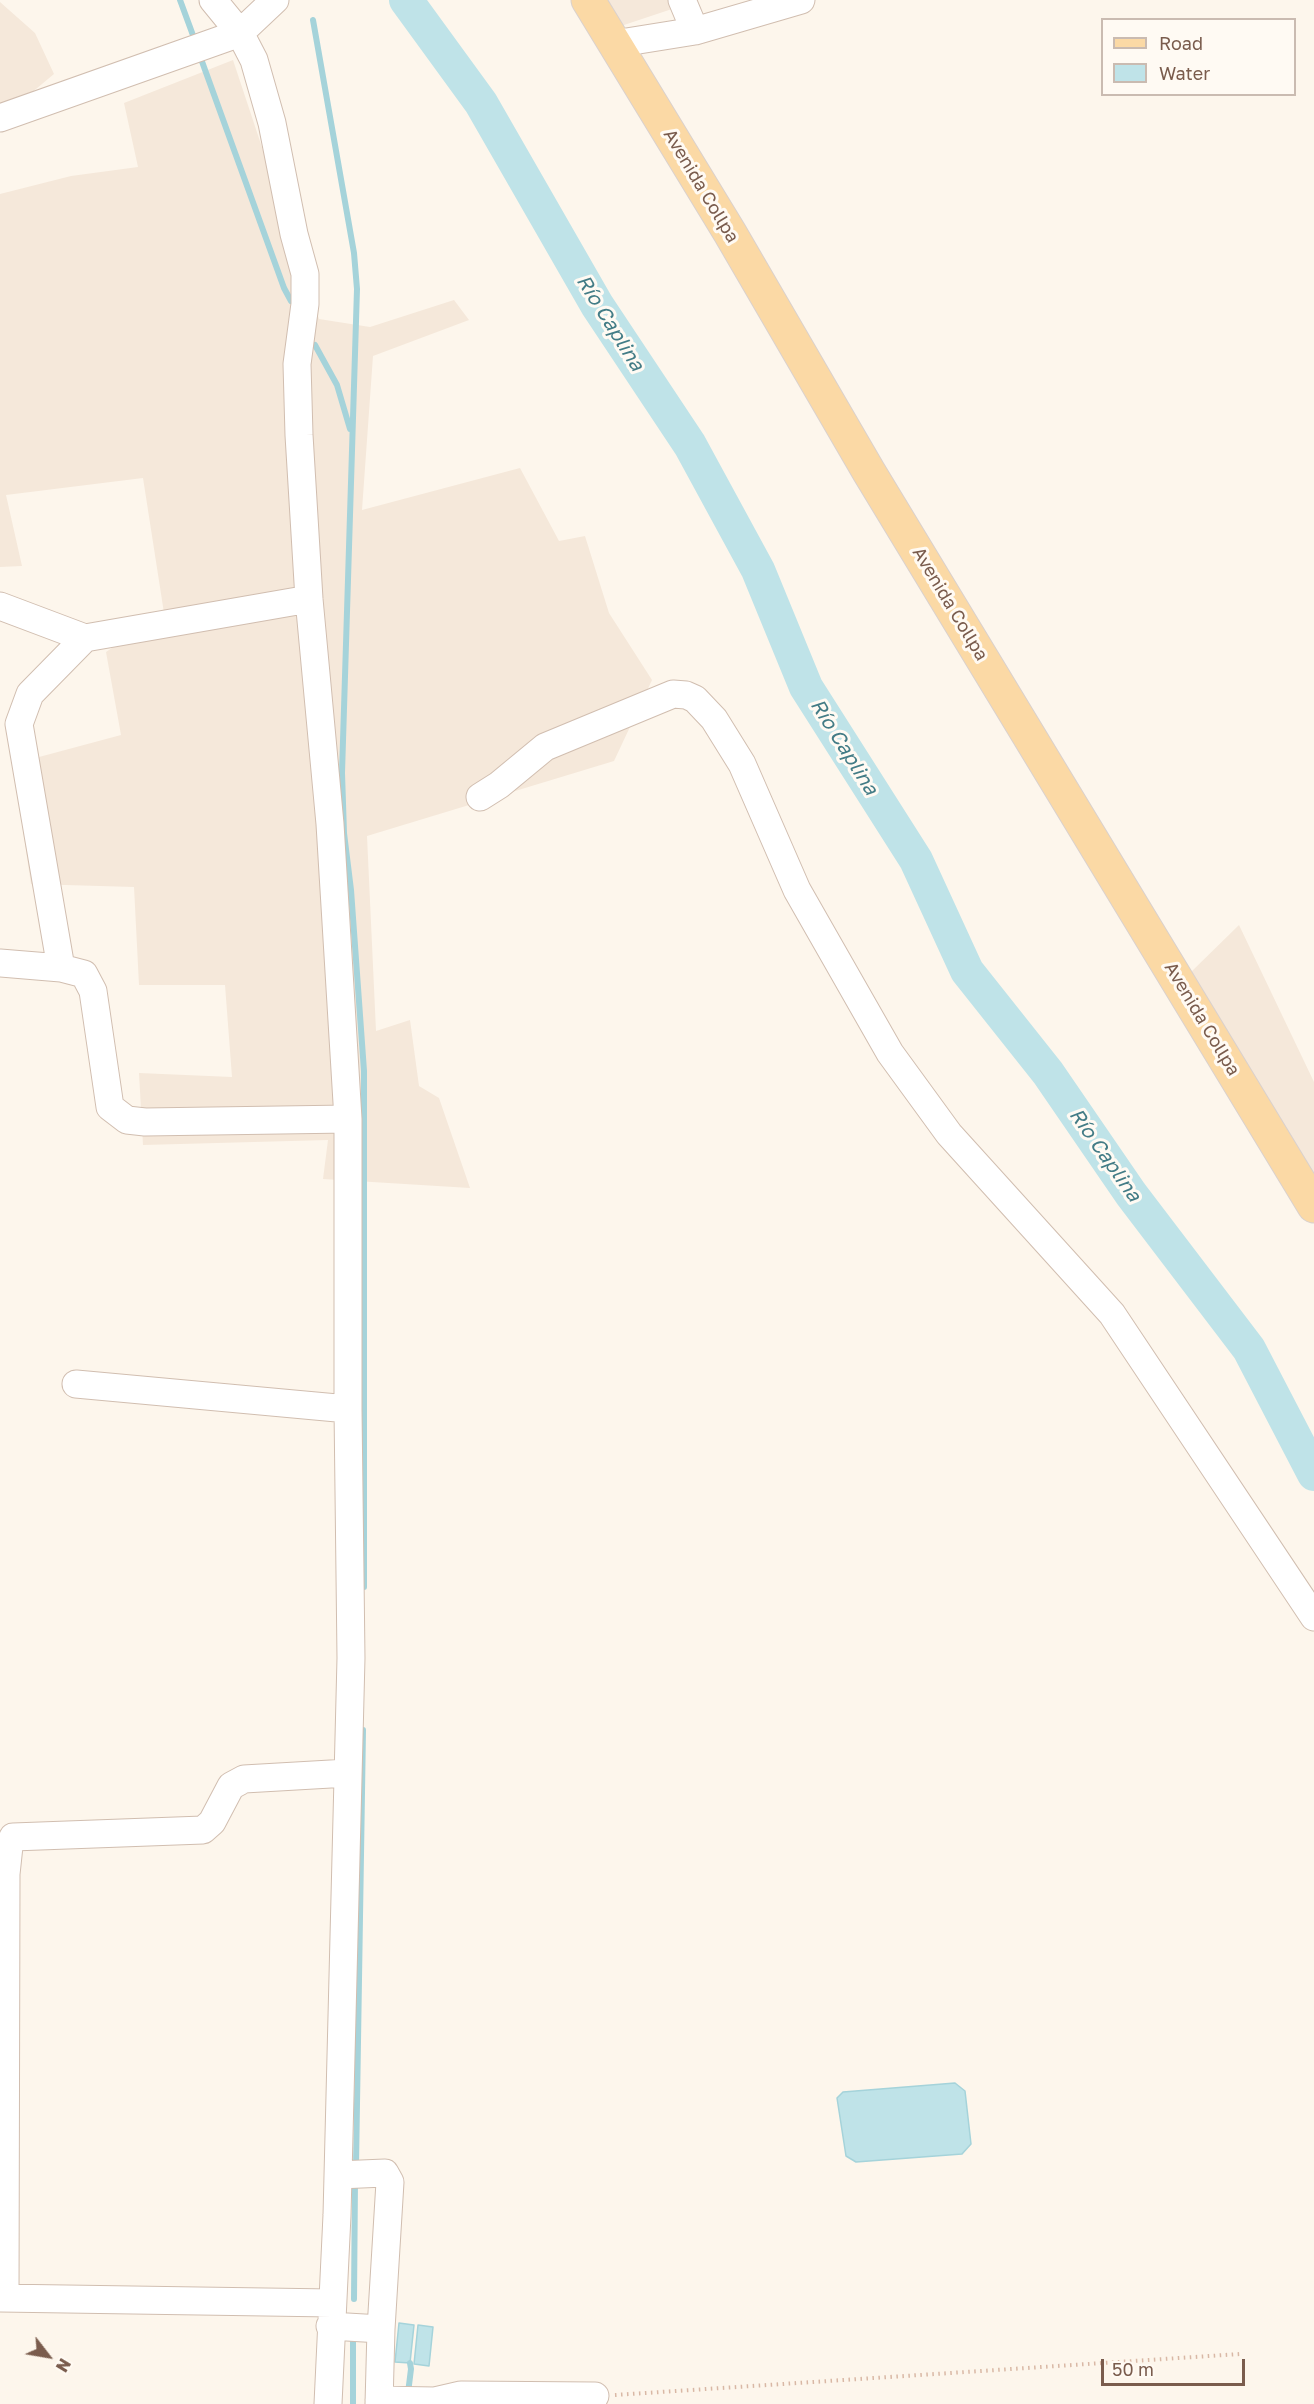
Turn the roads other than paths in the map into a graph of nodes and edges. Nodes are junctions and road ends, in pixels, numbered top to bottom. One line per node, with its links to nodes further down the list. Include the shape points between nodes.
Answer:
1 (213, 0): 7 (street)
2 (275, 0): 7 (street)
3 (588, 0): 8 (main road, Avenida Collpa)
4 (682, 0): 6 (street)
5 (801, 0): 6 (street)
6 (695, 31): 8 (street)
7 (240, 33): 9 (street); 10 (street, via 254,60 272,123 305,274 297,364)
8 (614, 44): 17 (main road, Avenida Collpa)
9 (0, 118)
10 (309, 599): 12 (street); 16 (street, via 330,824)
11 (0, 606): 12 (street)
12 (85, 638): 15 (street, via 30,694 19,724)
13 (480, 797): 20 (street, via 546,747 673,694 695,699 714,719 742,764 797,890 890,1053 949,1134 1112,1314)
14 (0, 963): 15 (street)
15 (61, 968): 16 (street, via 84,974 93,991 110,1107 127,1120)
16 (348, 1119): 19 (street)
17 (1314, 1206)
18 (76, 1384): 19 (street)
19 (348, 1409): 21 (street)
20 (1314, 1617)
21 (348, 1773): 22 (street); 23 (street, via 244,1779 231,1786 212,1822 203,1830 14,1837 6,1874)
22 (353, 2174): 24 (street); 25 (street, via 385,2173 390,2182)
23 (3, 2298): 24 (street)
24 (331, 2315): 25 (street); 28 (street)
25 (381, 2329): 27 (street)
26 (595, 2396): 27 (street, via 460,2395 435,2401)
27 (383, 2402)
28 (328, 2404)

